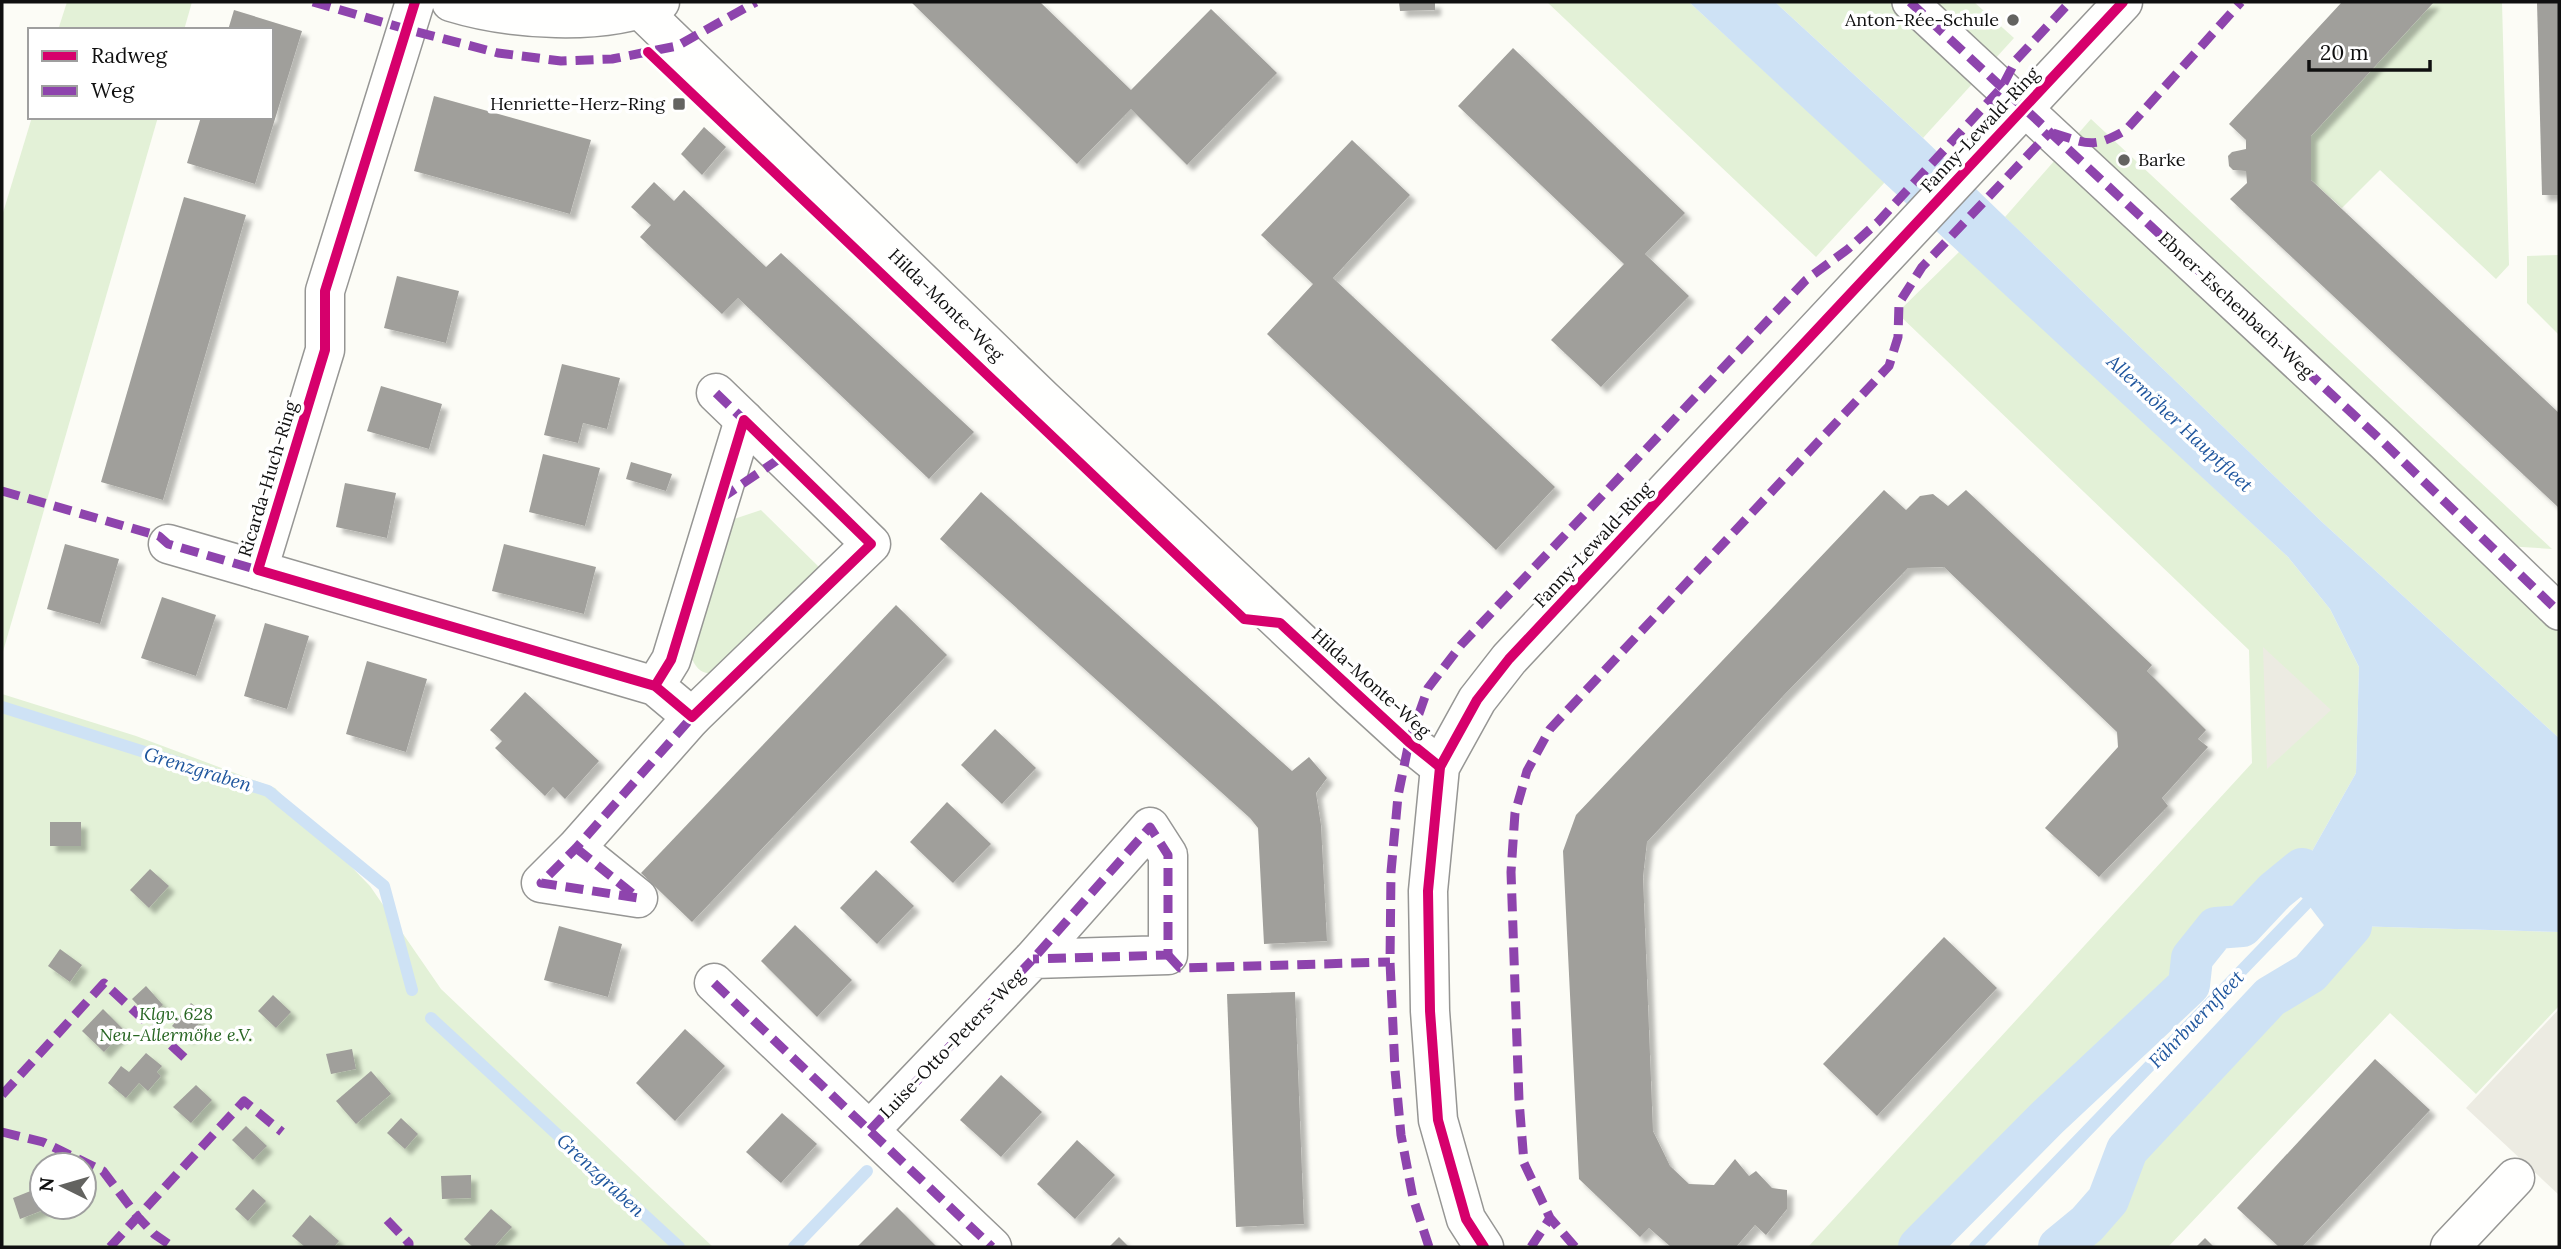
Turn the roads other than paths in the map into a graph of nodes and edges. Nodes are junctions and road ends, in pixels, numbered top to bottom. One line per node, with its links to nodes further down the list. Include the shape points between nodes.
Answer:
1 (415, 2): 12 (street, Ricarda-Huch-Ring, via 325,291 325,350)
2 (451, 2): 5 (street, via 544,18)
3 (1910, 2): 6 (street, Ebner-Eschenbach-Weg)
4 (2123, 2): 6 (street, Fanny-Lewald-Ring)
5 (651, 6): 16 (street, Hilda-Monte-Weg, via 1053,408)
6 (2024, 108): 13 (street, Ebner-Eschenbach-Weg); 16 (street, Fanny-Lewald-Ring, via 1509,659 1477,700)
7 (716, 393): 8 (street)
8 (744, 419): 9 (street); 10 (street)
9 (782, 457): 10 (street); 15 (street, via 872,544)
10 (720, 499): 14 (street, via 671,660)
11 (168, 544): 12 (street, Ricarda-Huch-Ring)
12 (258, 570): 14 (street, Ricarda-Huch-Ring)
13 (2559, 612)
14 (655, 686): 15 (street, Ricarda-Huch-Ring)
15 (692, 717): 17 (street)
16 (1440, 767): 23 (street, Fanny-Lewald-Ring, via 1427,933 1437,1120 1466,1219)
17 (576, 848)
18 (1033, 959): 20 (street, Luise-Otto-Peters-Weg)
19 (714, 983): 20 (street, Luise-Otto-Peters-Weg)
20 (870, 1130): 22 (street, Luise-Otto-Peters-Weg)
21 (2515, 1178): 24 (street)
22 (992, 1247)
23 (1483, 1247)
24 (2450, 1247)

